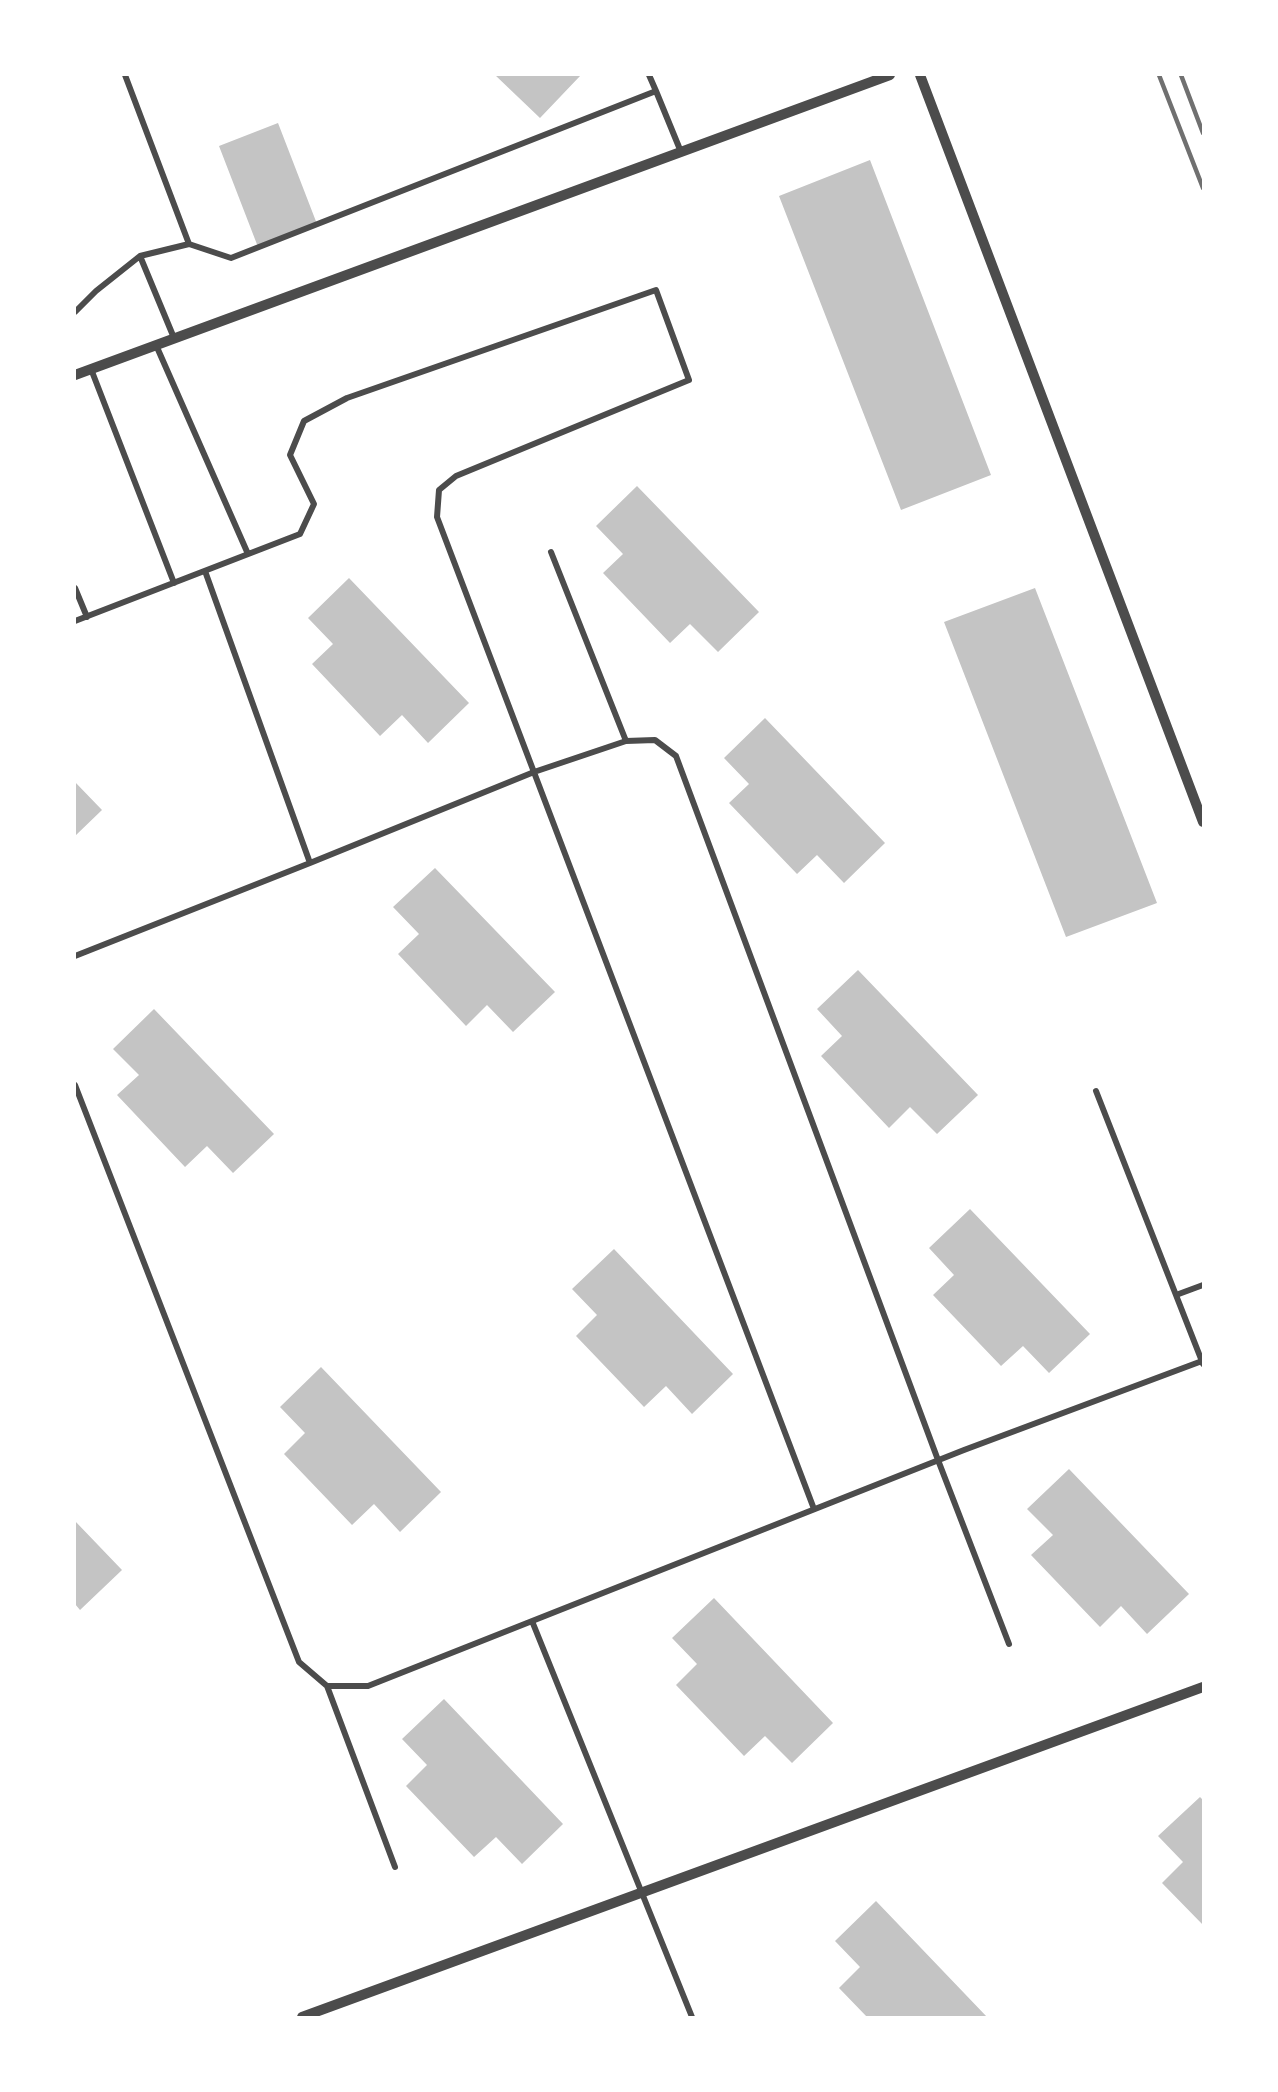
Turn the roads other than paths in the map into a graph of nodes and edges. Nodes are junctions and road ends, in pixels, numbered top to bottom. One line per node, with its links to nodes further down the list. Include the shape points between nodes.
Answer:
1 (125, 75): 7 (street)
2 (649, 75): 5 (street)
3 (890, 75): 6 (street)
4 (920, 75): 23 (street)
5 (656, 91): 6 (street); 7 (street, via 231,258)
6 (681, 152): 10 (street)
7 (189, 244): 8 (street)
8 (140, 256): 9 (street); 10 (street)
9 (75, 312)
10 (174, 338): 11 (street)
11 (156, 345): 12 (street); 15 (street)
12 (91, 369): 13 (street); 17 (street)
13 (75, 375)
14 (551, 552): 21 (street)
15 (248, 554): 16 (street); 22 (street, via 300,534 314,504 290,455 304,421 347,398 656,290 689,380 456,476 439,490 437,517)
16 (205, 571): 17 (street); 24 (street)
17 (174, 583): 19 (street)
18 (75, 588): 19 (street)
19 (87, 617): 20 (street)
20 (75, 621)
21 (626, 741): 22 (street); 31 (street, via 655,740 676,756)
22 (534, 772): 24 (street); 32 (street)
23 (1203, 822)
24 (310, 863): 25 (street)
25 (75, 956)
26 (75, 1085): 35 (street, via 299,1662)
27 (1096, 1091): 29 (street)
28 (1203, 1285): 29 (street)
29 (1176, 1295): 30 (street)
30 (1202, 1363): 31 (street)
31 (938, 1460): 32 (street); 34 (street)
32 (814, 1509): 33 (street)
33 (532, 1621): 35 (street, via 368,1686); 38 (street)
34 (1009, 1644)
35 (327, 1686): 37 (street)
36 (1203, 1687): 38 (street)
37 (395, 1867)
38 (641, 1893): 39 (street); 40 (street)
39 (302, 2017)
40 (692, 2017)

